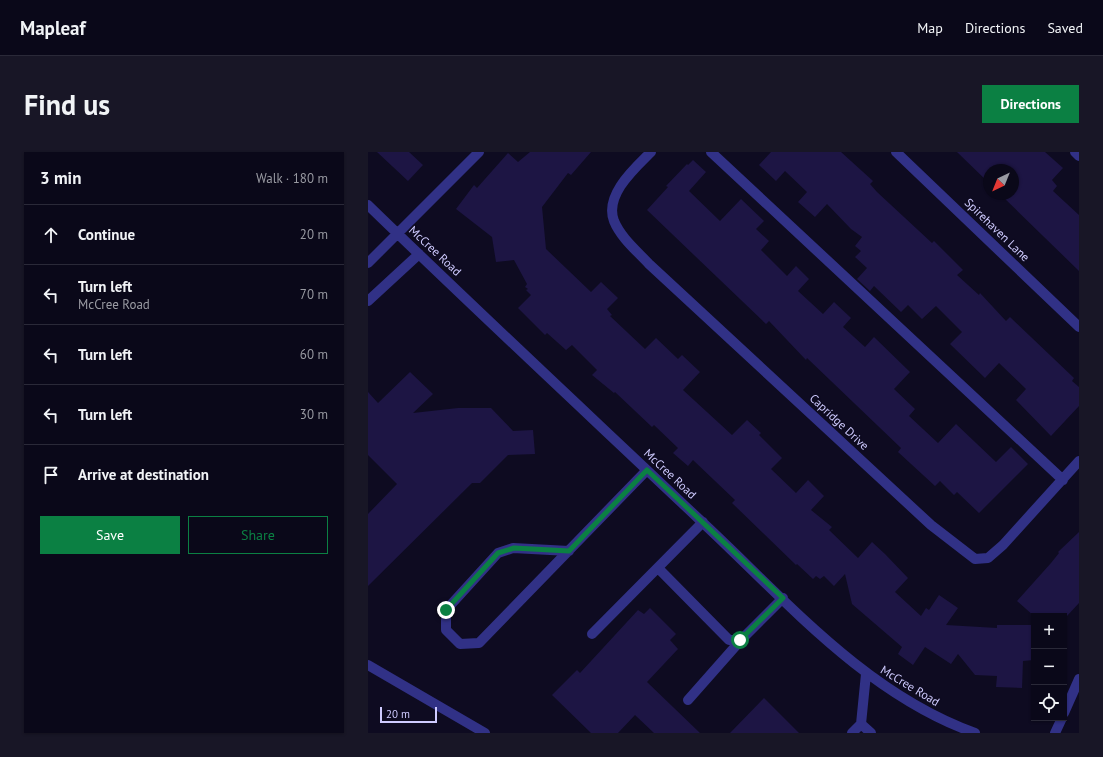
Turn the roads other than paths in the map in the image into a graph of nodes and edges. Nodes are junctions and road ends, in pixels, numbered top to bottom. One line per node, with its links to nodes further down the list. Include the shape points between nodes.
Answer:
1 (479, 152): 8 (street)
2 (651, 152): 15 (street, Capridge Drive, via 621,186 613,203 614,220 624,238 931,525 961,549 975,559 988,558)
3 (711, 152): 15 (street)
4 (896, 152): 12 (street, Spirehaven Lane)
5 (1075, 152): 6 (street)
6 (1079, 156)
7 (368, 205): 8 (street, McCree Road)
8 (398, 234): 9 (street, McCree Road); 10 (street)
9 (419, 254): 11 (street); 14 (street, McCree Road)
10 (368, 263)
11 (368, 301)
12 (1079, 327)
13 (1079, 461): 15 (street, Capridge Drive)
14 (647, 470): 16 (street, McCree Road); 17 (street)
15 (1063, 480)
16 (703, 522): 18 (street); 19 (street, McCree Road)
17 (569, 551): 17 (street, via 479,643 460,644 446,630 446,610 498,553 514,548)
18 (658, 568): 20 (street); 21 (street, via 729,640)
19 (783, 598): 21 (street); 23 (street, McCree Road)
20 (592, 634)
21 (740, 640): 25 (street)
22 (368, 664): 30 (street)
23 (866, 674): 28 (street); 29 (street, McCree Road)
24 (1079, 679): 26 (street)
25 (688, 700)
26 (1067, 706)
27 (1061, 721): 34 (street)
28 (861, 724): 31 (street); 32 (street)
29 (957, 730): 33 (street, McCree Road)
30 (485, 733)
31 (852, 733)
32 (871, 733)
33 (975, 733)
34 (1055, 733)

